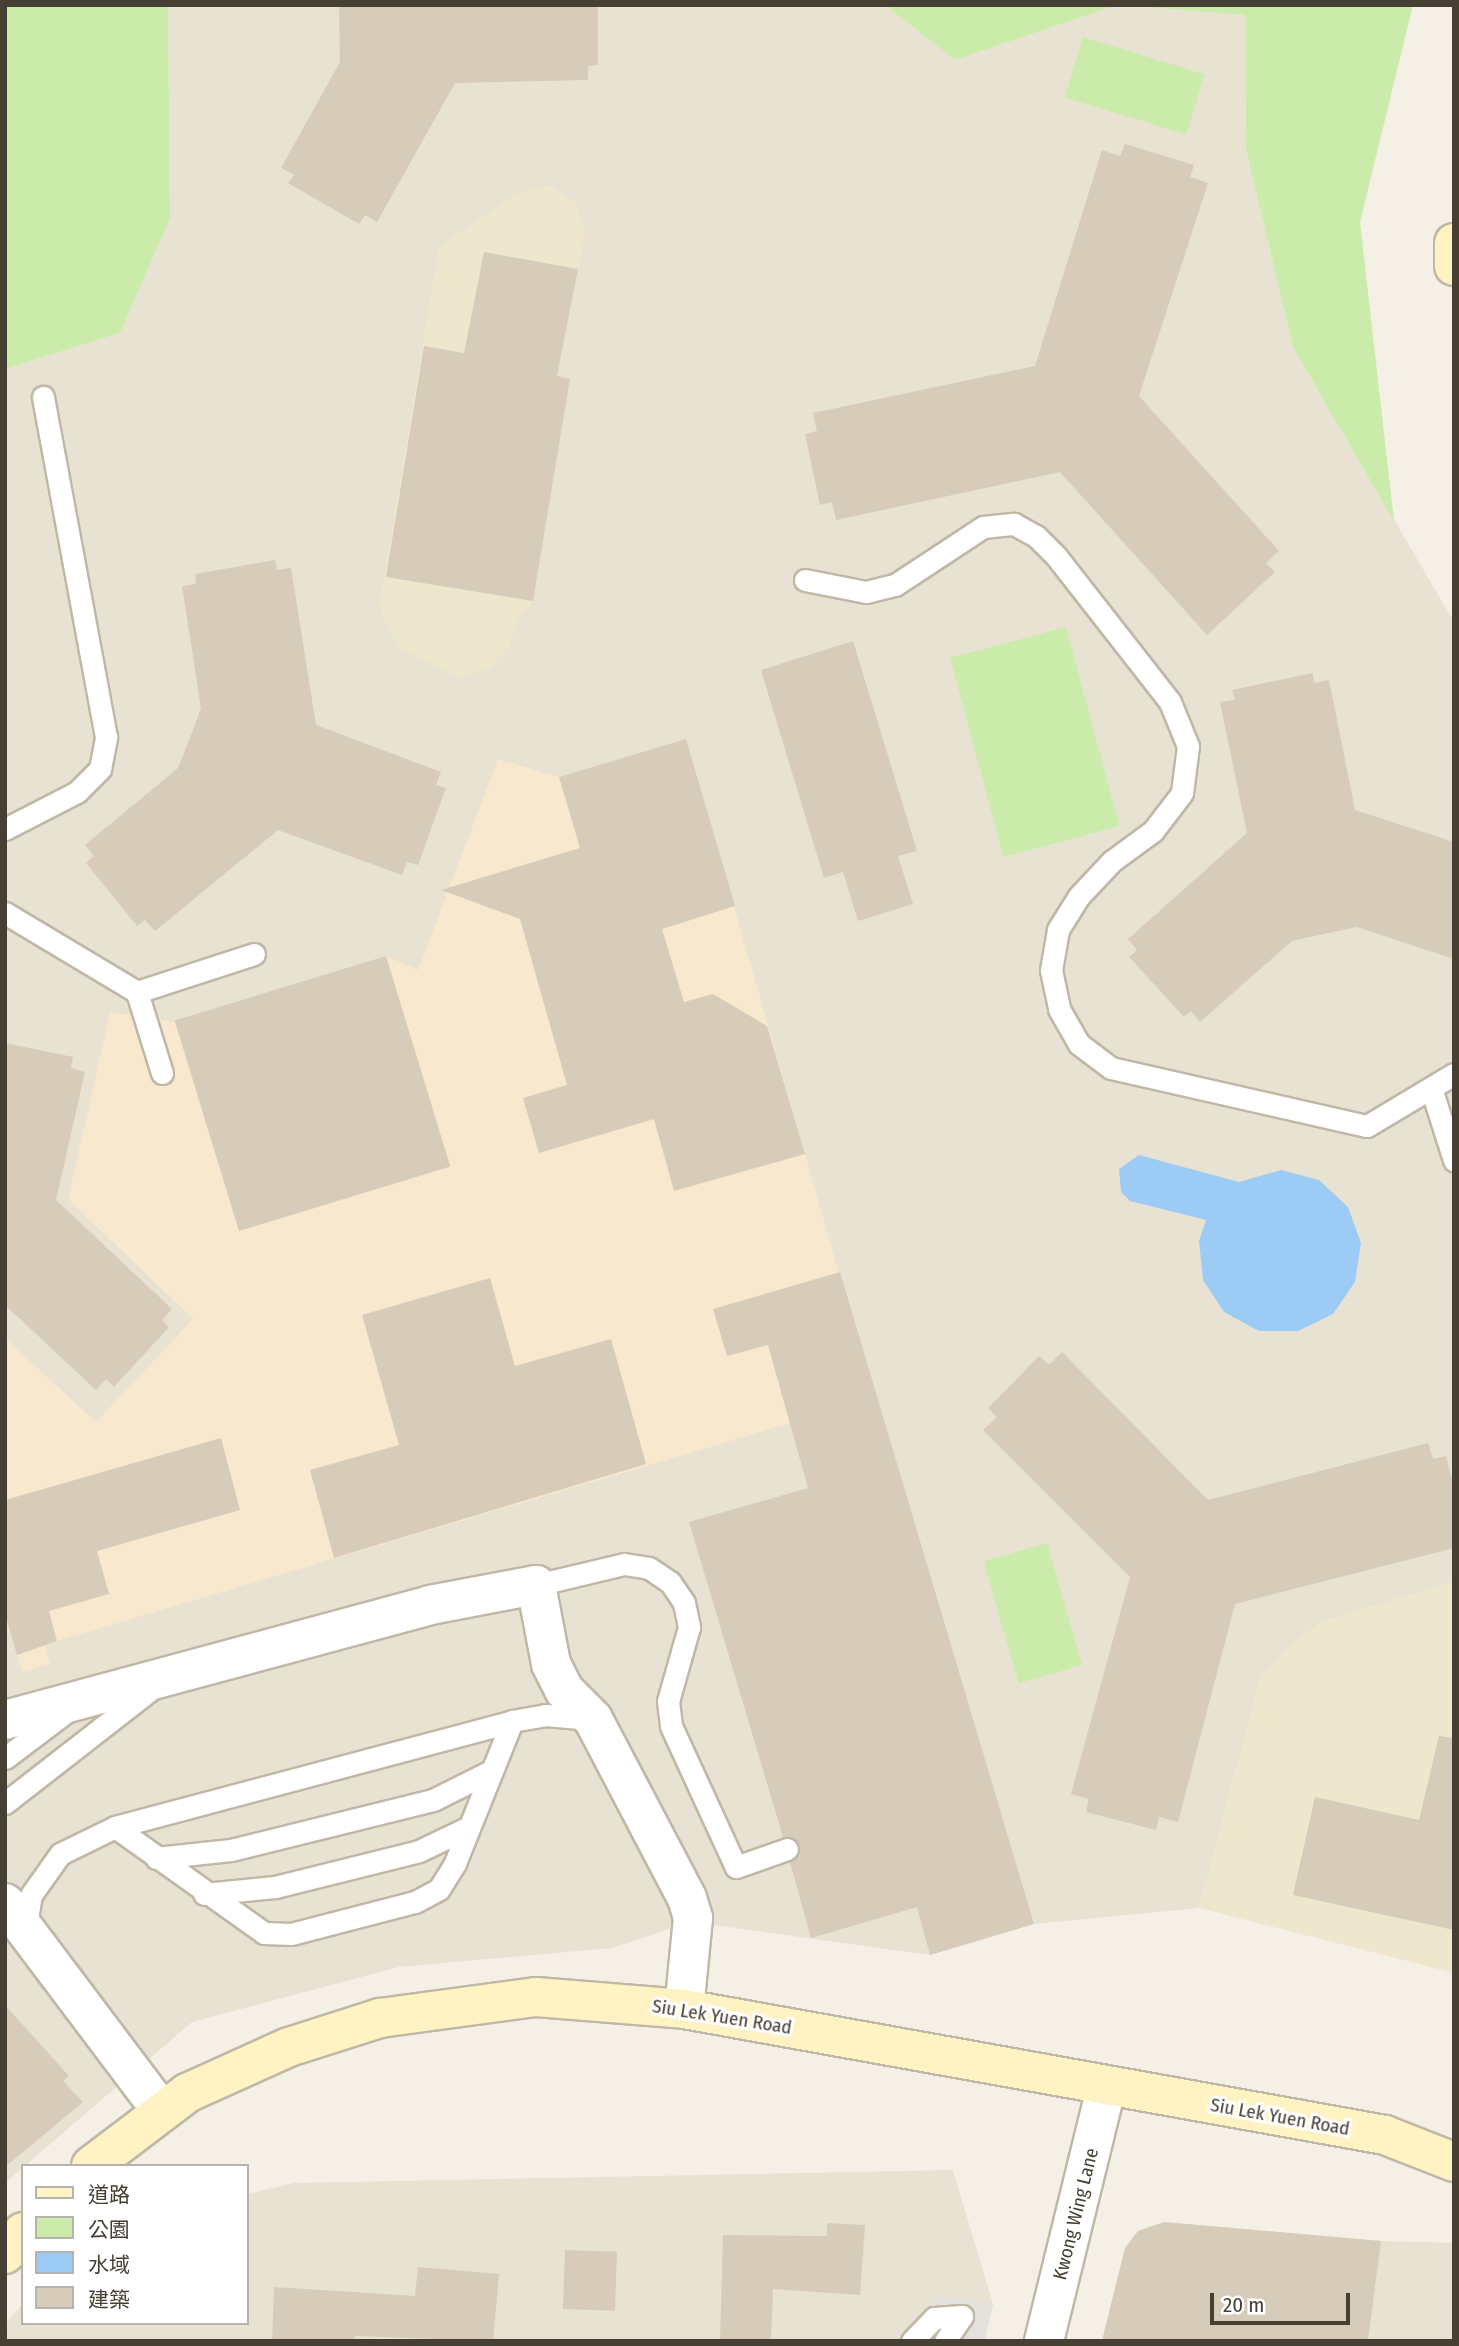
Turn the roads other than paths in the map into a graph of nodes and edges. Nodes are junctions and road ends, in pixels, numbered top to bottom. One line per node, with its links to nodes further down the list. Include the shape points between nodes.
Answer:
1 (1454, 243): 2 (street)
2 (1454, 266)
3 (43, 397): 5 (lane, via 106,737 100,769 77,792)
4 (806, 580): 11 (lane, via 866,592 895,585 983,527 1014,524 1056,556 1170,702 1188,746 1182,793 1153,831 1112,861 1079,896 1058,930 1051,970 1059,1009 1079,1044 1111,1068 1367,1126)
5 (5, 829)
6 (5, 913): 8 (lane)
7 (254, 954): 8 (lane)
8 (137, 992): 9 (lane)
9 (162, 1073)
10 (1454, 1074): 11 (lane)
11 (1431, 1088): 12 (lane)
12 (1454, 1160)
13 (536, 1585): 14 (street, via 362,1623); 16 (street, via 551,1664 564,1690); 24 (lane, via 624,1564 649,1568 670,1582 684,1602 689,1627 668,1701 671,1726 736,1867)
14 (168, 1676): 15 (street); 21 (lane)
15 (84, 1699): 17 (street); 19 (lane)
16 (593, 1719): 18 (lane, via 545,1715); 28 (street, via 687,1898 693,1918)
17 (5, 1720)
18 (512, 1721): 20 (lane); 22 (lane)
19 (5, 1758)
20 (491, 1771): 23 (lane); 25 (lane, via 433,1800 231,1850)
21 (5, 1803)
22 (115, 1827): 25 (lane); 27 (lane, via 60,1853)
23 (469, 1827): 26 (lane, via 393,1858 275,1887); 26 (lane, via 439,1889 415,1902 291,1934 264,1933)
24 (787, 1849)
25 (156, 1858): 26 (lane)
26 (204, 1894)
27 (15, 1919): 30 (street)
28 (684, 2009): 29 (street, Siu Lek Yuen Road); 30 (street, Siu Lek Yuen Road, via 536,1997 380,2018 238,2067)
29 (1106, 2088): 32 (street, Siu Lek Yuen Road); 39 (street, Kwong Wing Lane)
30 (161, 2110): 34 (street, Siu Lek Yuen Road)
31 (1454, 2130): 32 (street, Siu Lek Yuen Road)
32 (1385, 2135): 33 (street, Siu Lek Yuen Road)
33 (1454, 2162)
34 (94, 2164)
35 (21, 2234): 36 (street)
36 (5, 2253)
37 (912, 2341): 38 (lane, via 934,2318 962,2316)
38 (945, 2341)
39 (1044, 2341)

